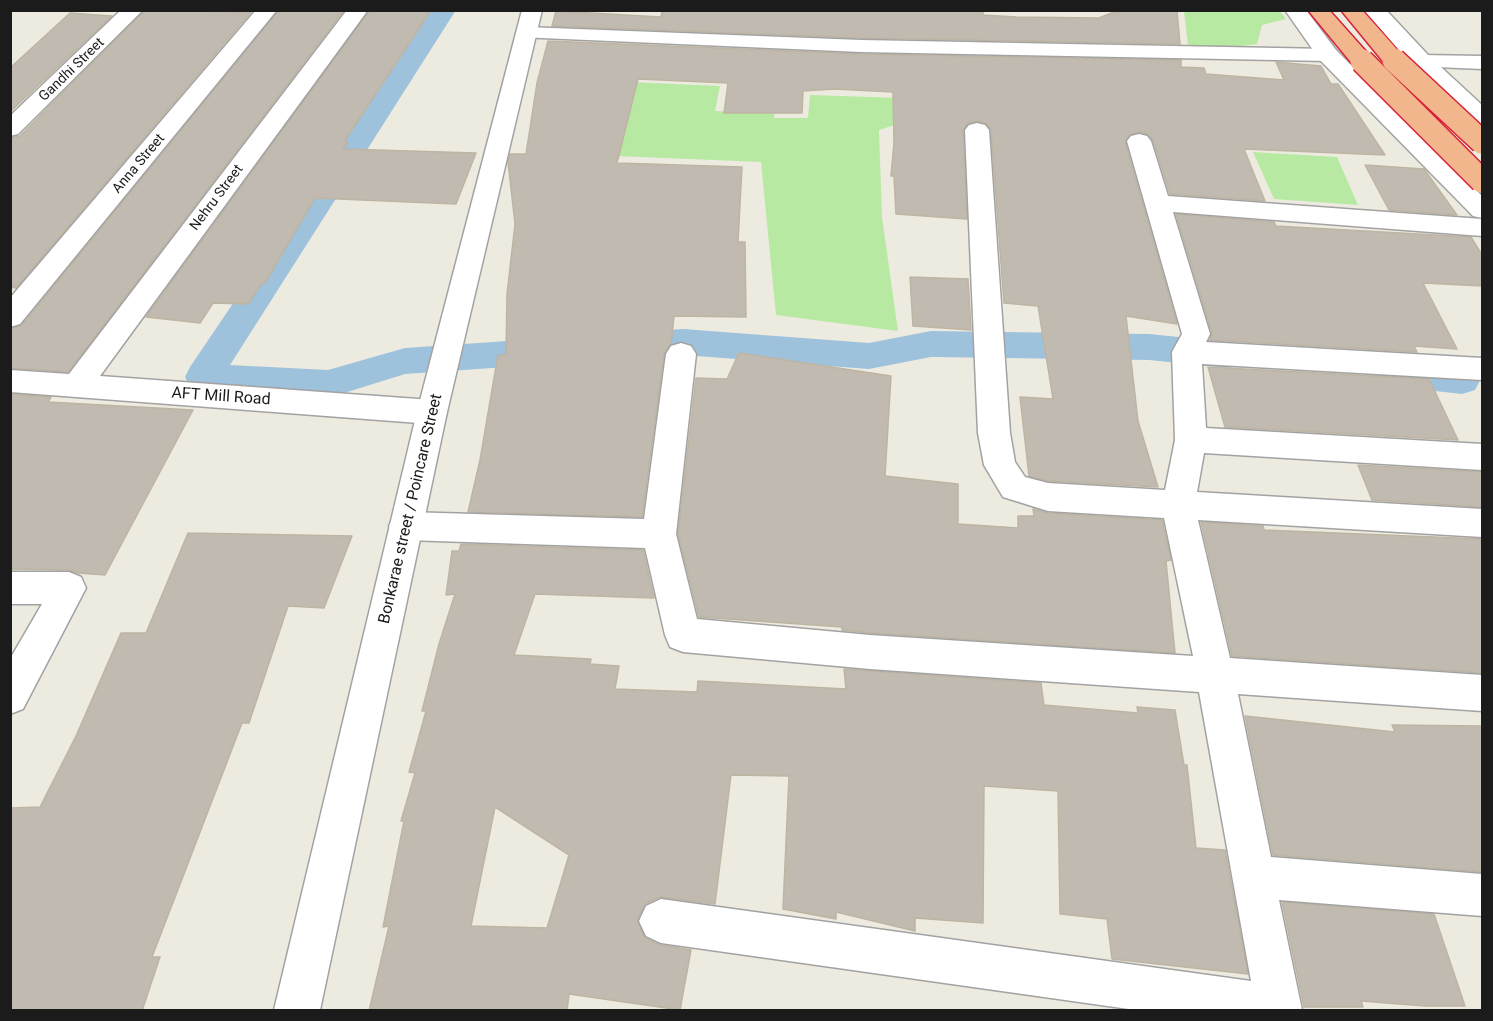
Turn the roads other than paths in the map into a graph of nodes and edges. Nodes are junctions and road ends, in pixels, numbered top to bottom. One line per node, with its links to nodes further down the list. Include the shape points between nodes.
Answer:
1 (134, 10): 13 (street, Gandhi Street)
2 (267, 10): 21 (street, Anna Street)
3 (358, 10): 26 (street, Nehru Street)
4 (1295, 10): 9 (street)
5 (1318, 10): 9 (highway)
6 (1351, 10): 16 (highway, bridge, via 1394,60)
7 (1374, 10): 11 (street)
8 (529, 22): 9 (street, via 861,46); 27 (street, Bonkarae street / Poincare Street)
9 (1344, 62): 11 (street); 17 (highway, bridge); 19 (street)
10 (1482, 63): 11 (street)
11 (1424, 64): 12 (street)
12 (1482, 117)
13 (10, 129)
14 (977, 130): 30 (street, via 992,402 1000,465 1014,487 1048,498)
15 (1139, 141): 18 (street)
16 (1482, 142)
17 (1482, 182)
18 (1157, 203): 20 (street); 22 (street, via 1196,333)
19 (1482, 210)
20 (1482, 227)
21 (10, 317)
22 (1187, 352): 24 (street); 28 (street)
23 (681, 354): 33 (street)
24 (1482, 369)
25 (10, 381): 26 (street, AFT Mill Road)
26 (76, 386): 27 (street, AFT Mill Road)
27 (434, 405): 32 (street, Bonkarae street / Poincare Street)
28 (1191, 440): 29 (street); 30 (street)
29 (1482, 457)
30 (1178, 505): 31 (street); 35 (street)
31 (1482, 523)
32 (406, 526): 33 (street); 42 (street, Bonkarae street / Poincare Street)
33 (659, 534): 35 (street, via 683,635)
34 (10, 588): 37 (street, via 69,588)
35 (1215, 675): 36 (street); 38 (street)
36 (1482, 693)
37 (10, 696)
38 (1254, 877): 39 (street); 41 (street)
39 (1482, 895)
40 (661, 921): 41 (street)
41 (1279, 1009)
42 (297, 1011)

